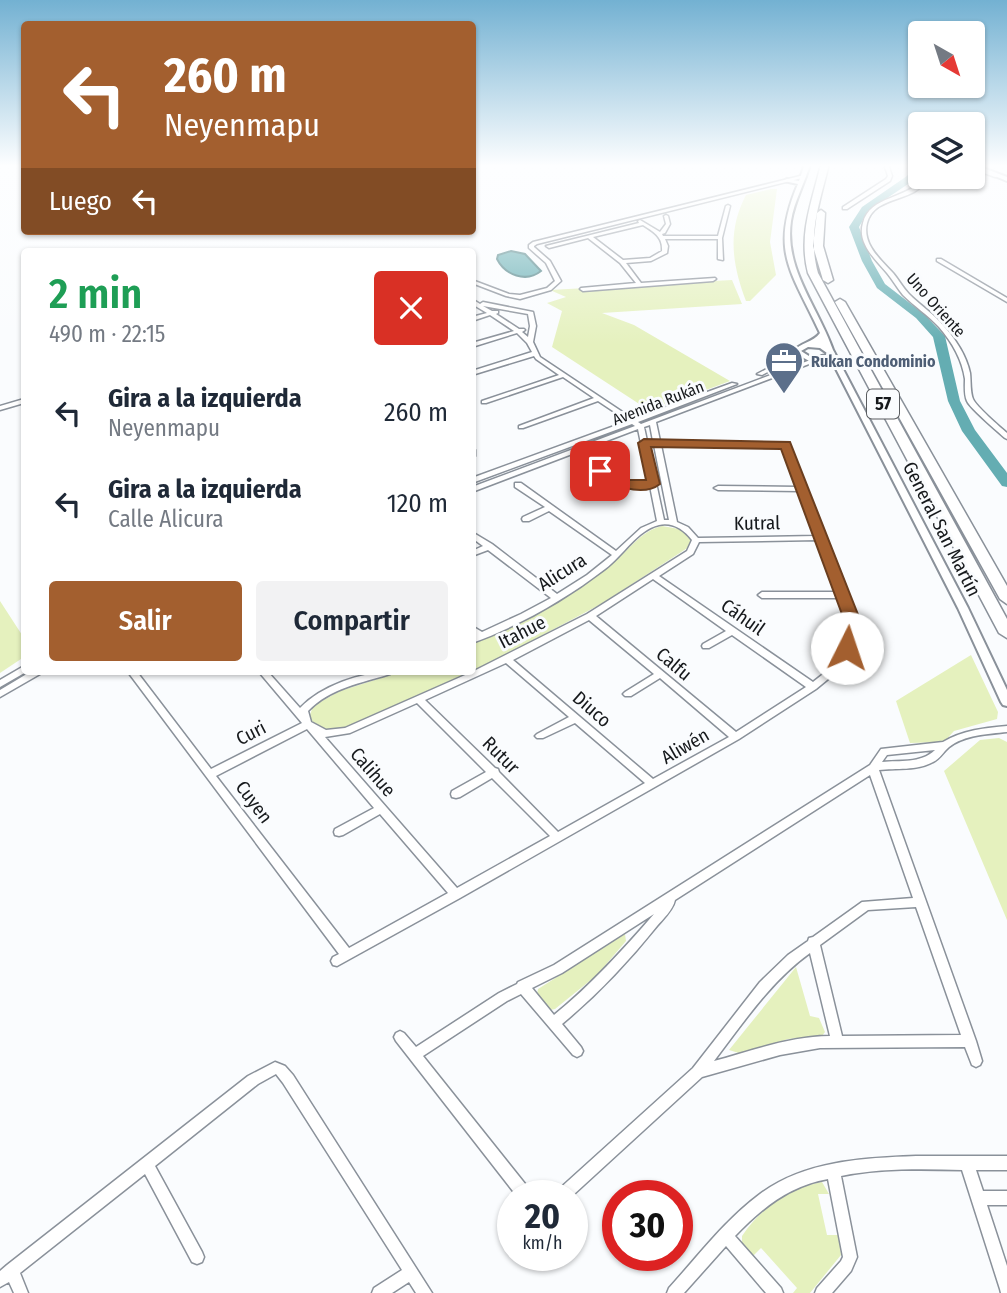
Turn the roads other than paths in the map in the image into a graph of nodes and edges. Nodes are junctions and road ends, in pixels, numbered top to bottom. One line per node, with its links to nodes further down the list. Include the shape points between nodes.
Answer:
1 (611, 224): 18 (street, via 531,245 558,281 545,291 513,296)
2 (637, 224): 11 (street)
3 (645, 224): 10 (street)
4 (668, 224): 10 (street)
5 (723, 224): 12 (street)
6 (788, 224): 29 (street, General San Martín, via 788,254)
7 (808, 224): 78 (highway, 57, via 807,250 813,273)
8 (819, 224): 75 (highway, 57, via 819,253 825,274)
9 (865, 224): 49 (street, Uno Oriente, via 864,237 878,263 938,322 959,351 968,374 970,401)
10 (661, 235): 12 (street); 16 (street, via 666,243 660,256)
11 (589, 236): 13 (street); 16 (street)
12 (720, 238): 14 (street)
13 (549, 246)
14 (721, 260)
15 (939, 260): 21 (street)
16 (622, 262): 19 (street)
17 (713, 279): 19 (street)
18 (476, 282)
19 (640, 285): 20 (street)
20 (583, 289)
21 (1007, 300)
22 (476, 303): 24 (street)
23 (476, 304): 25 (street)
24 (508, 308): 25 (street); 27 (street, via 531,313)
25 (493, 313): 26 (street); 28 (street)
26 (476, 318)
27 (533, 326): 28 (street); 30 (street)
28 (518, 331): 30 (street); 31 (street)
29 (822, 333): 32 (street); 33 (street, General San Martín)
30 (530, 342): 34 (street)
31 (476, 344)
32 (808, 345): 33 (street); 35 (street, via 799,348)
33 (830, 352): 36 (street); 38 (street, General San Martín)
34 (533, 354): 37 (street); 39 (street)
35 (799, 354): 36 (street); 40 (street, Avenida Rukán)
36 (818, 360): 38 (street); 40 (street, Avenida Rukán)
37 (476, 372)
38 (843, 374): 95 (street, General San Martín)
39 (564, 375): 41 (street); 43 (street)
40 (724, 391): 45 (street, Avenida Rukán); 46 (street, Avenida Rukán)
41 (598, 399): 45 (street); 47 (street)
42 (21, 402): 44 (street)
43 (484, 402)
44 (0, 408)
45 (632, 421): 48 (street); 52 (street, Avenida Rukán)
46 (653, 422): 48 (street, Avenida Rukán); 51 (street)
47 (522, 427)
48 (640, 427): 50 (street); 54 (street, Avenida Rukán)
49 (1007, 437)
50 (644, 443): 51 (street); 56 (street)
51 (657, 443): 60 (street, Aliwén, via 786,445); 64 (street)
52 (500, 470): 54 (street); 55 (street, Avenida Rukán)
53 (600, 471): 56 (street, via 624,484)
54 (509, 477): 59 (street, Avenida Rukán)
55 (476, 479)
56 (653, 484): 63 (street)
57 (518, 485): 61 (street)
58 (718, 488): 60 (street)
59 (476, 489)
60 (801, 489): 66 (street, Aliwén)
61 (549, 508): 62 (street); 70 (street)
62 (526, 519)
63 (660, 522): 64 (street); 70 (street, Alicura, via 643,530)
64 (673, 523): 67 (street, via 686,528)
65 (476, 537): 68 (street)
66 (820, 538): 67 (street, Kutral); 73 (street, Aliwén)
67 (696, 540): 71 (street, Itahue, via 690,552)
68 (489, 546): 69 (street); 74 (street)
69 (476, 552)
70 (618, 555): 74 (street, Alicura)
71 (654, 576): 76 (street, Itahue); 77 (street, Cáhuil)
72 (762, 595): 73 (street)
73 (842, 595): 91 (street, Aliwén, via 851,617 849,640 837,665)
74 (555, 597): 79 (street, Alicura)
75 (1007, 599)
76 (590, 616): 81 (street, Itahue); 84 (street, Calfu)
77 (732, 631): 80 (street); 91 (street, Cáhuil)
78 (1007, 633)
79 (477, 638)
80 (706, 646)
81 (508, 659): 83 (street, Itahue); 96 (street, Diuco)
82 (21, 671): 90 (street)
83 (476, 673)
84 (660, 674): 93 (street); 100 (street, Calfu)
85 (32, 675): 92 (street)
86 (134, 675): 106 (street, Cuyen)
87 (266, 675): 97 (street, Calihue)
88 (377, 675): 97 (street, via 309,702 303,710)
89 (472, 675): 94 (street, Itahue)
90 (0, 684)
91 (813, 687): 100 (street, Aliwén)
92 (0, 694)
93 (628, 694)
94 (419, 699): 97 (street, Itahue, via 337,733 325,734); 105 (street, Rutur)
95 (1007, 702)
96 (576, 718): 99 (street); 107 (street, Diuco)
97 (308, 724): 106 (street, Curi); 109 (street, Calihue)
98 (1007, 729): 101 (street, via 973,732)
99 (540, 736)
100 (736, 737): 107 (street, Aliwén)
101 (945, 745): 102 (street); 103 (street, via 931,760)
102 (904, 748): 103 (street); 104 (street, via 884,752)
103 (911, 765): 104 (street, via 890,763)
104 (873, 768): 113 (street); 114 (street)
105 (494, 772): 108 (street); 111 (street, Rutur)
106 (211, 774): 116 (street, Cuyen)
107 (653, 784): 111 (street, Aliwén)
108 (456, 794)
109 (381, 809): 110 (street); 112 (street, Calihue)
110 (339, 832)
111 (556, 837): 112 (street, Aliwén)
112 (456, 895): 116 (street, Aliwén)
113 (676, 895): 117 (street, via 558,969); 118 (street, via 609,974)
114 (920, 902): 115 (street, via 866,905); 121 (street)
115 (813, 943): 120 (street); 125 (street, via 764,986)
116 (342, 958)
117 (522, 986): 118 (street); 123 (street)
118 (553, 1023): 122 (street)
119 (400, 1037): 123 (street)
120 (838, 1041): 121 (street); 125 (street, via 780,1049)
121 (970, 1041): 124 (street)
122 (577, 1051)
123 (414, 1055): 130 (street)
124 (976, 1061)
125 (698, 1072): 131 (street)
126 (967, 1163): 127 (street); 129 (street, via 860,1165); 132 (street)
127 (1007, 1163)
128 (147, 1165): 135 (street); 136 (street, via 253,1080 275,1068 281,1070); 137 (street)
129 (833, 1170): 134 (street, via 770,1195); 144 (street, via 850,1257)
130 (513, 1180)
131 (579, 1180)
132 (978, 1198): 133 (street); 138 (street)
133 (1007, 1198)
134 (727, 1237): 142 (street); 143 (street)
135 (197, 1257)
136 (411, 1272): 140 (street); 141 (street)
137 (6, 1275): 139 (street)
138 (1007, 1289)
139 (21, 1293)
140 (379, 1293)
141 (425, 1293)
142 (674, 1293)
143 (776, 1293)
144 (822, 1293)

